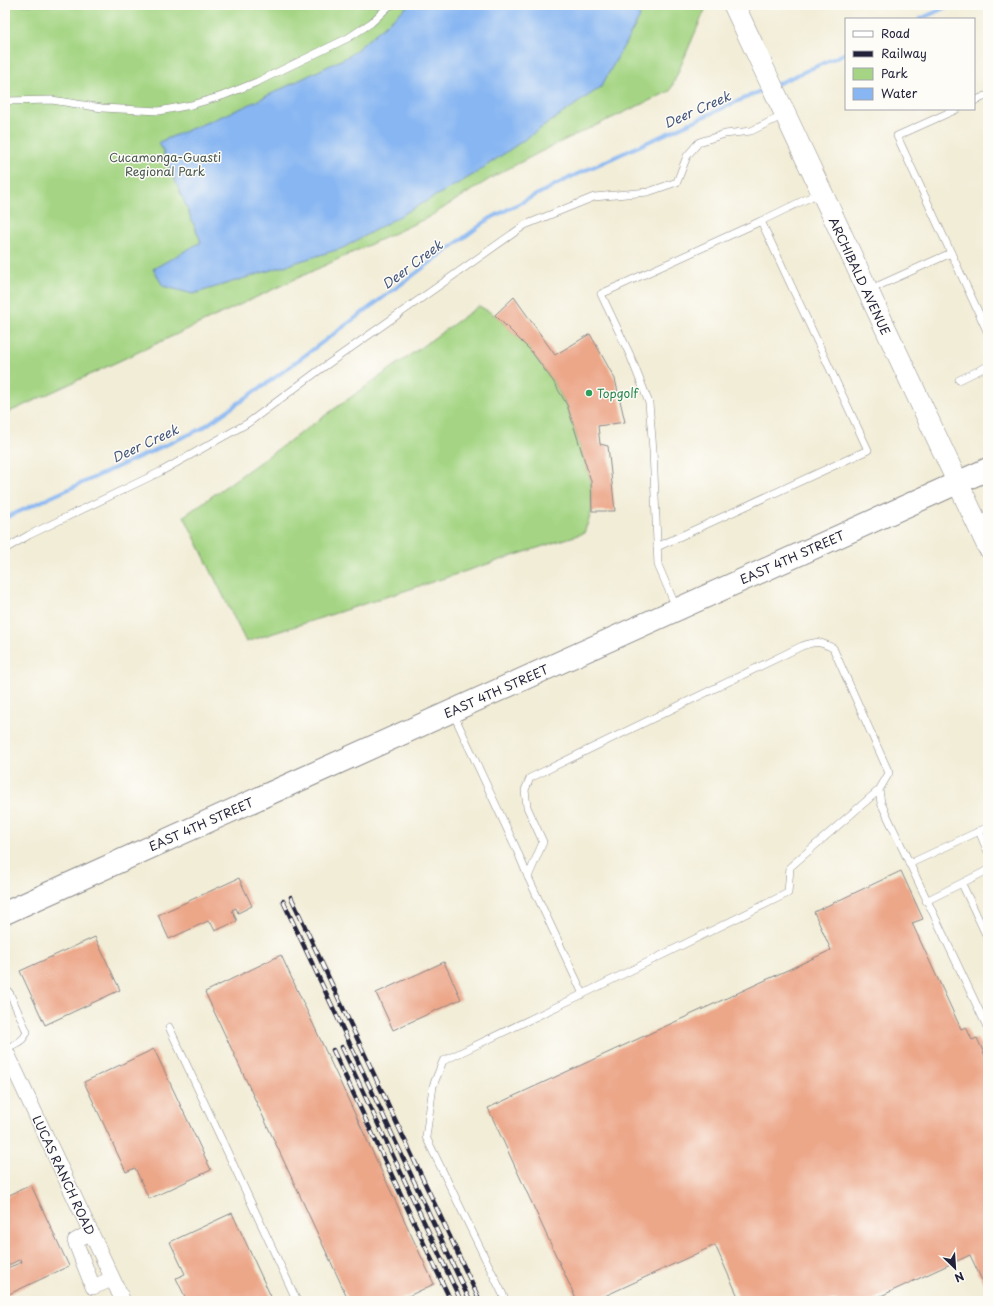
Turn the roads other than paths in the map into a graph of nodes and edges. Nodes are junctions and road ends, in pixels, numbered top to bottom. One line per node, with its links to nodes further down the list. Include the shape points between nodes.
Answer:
1 (390, 5): 4 (lane, via 371,23 348,38 257,82 191,105 159,111 102,108 52,100)
2 (734, 5): 6 (main road, ARCHIBALD AVENUE)
3 (988, 95): 5 (lane)
4 (5, 101)
5 (975, 101)
6 (781, 107): 8 (main road, ARCHIBALD AVENUE); 19 (lane, via 751,131 725,134 699,142 687,156 677,182 648,192 594,197 525,225 248,423 160,472 28,535)
7 (955, 110): 10 (lane, via 897,136)
8 (821, 192): 9 (lane); 11 (main road, ARCHIBALD AVENUE)
9 (761, 222): 17 (lane, via 601,294 649,403); 17 (lane, via 868,450)
10 (951, 253): 11 (lane); 12 (lane)
11 (867, 291): 16 (main road, ARCHIBALD AVENUE)
12 (988, 333)
13 (988, 366): 14 (lane)
14 (959, 380)
15 (988, 469): 16 (main road, EAST 4TH STREET)
16 (958, 483): 18 (main road, ARCHIBALD AVENUE); 20 (main road, EAST 4TH STREET)
17 (657, 547): 20 (lane, via 658,566)
18 (988, 547)
19 (5, 549)
20 (677, 609): 21 (main road, EAST 4TH STREET)
21 (452, 711): 28 (lane); 31 (main road, EAST 4TH STREET)
22 (879, 790): 26 (lane, via 882,803); 28 (lane, via 890,773 833,648 815,641 530,778 525,790 527,806 542,842); 34 (lane, via 790,867 788,893)
23 (988, 827): 24 (lane)
24 (979, 831): 25 (lane); 26 (lane)
25 (988, 852)
26 (909, 864): 30 (lane)
27 (988, 870): 29 (lane)
28 (528, 877): 34 (lane)
29 (962, 884): 30 (lane); 32 (lane)
30 (926, 901): 36 (lane)
31 (5, 913)
32 (988, 939)
33 (5, 990): 37 (lane, via 10,994 27,1032 20,1042)
34 (584, 994): 43 (lane, via 443,1061 433,1086 426,1137)
35 (169, 1027): 42 (lane)
36 (988, 1029)
37 (5, 1049): 38 (street, LUCAS RANCH ROAD)
38 (8, 1066): 39 (street, LUCAS RANCH ROAD)
39 (90, 1232): 40 (street, LUCAS RANCH ROAD); 40 (street, via 74,1241 93,1287)
40 (112, 1279): 41 (street, LUCAS RANCH ROAD)
41 (123, 1301)
42 (297, 1301)
43 (506, 1301)

